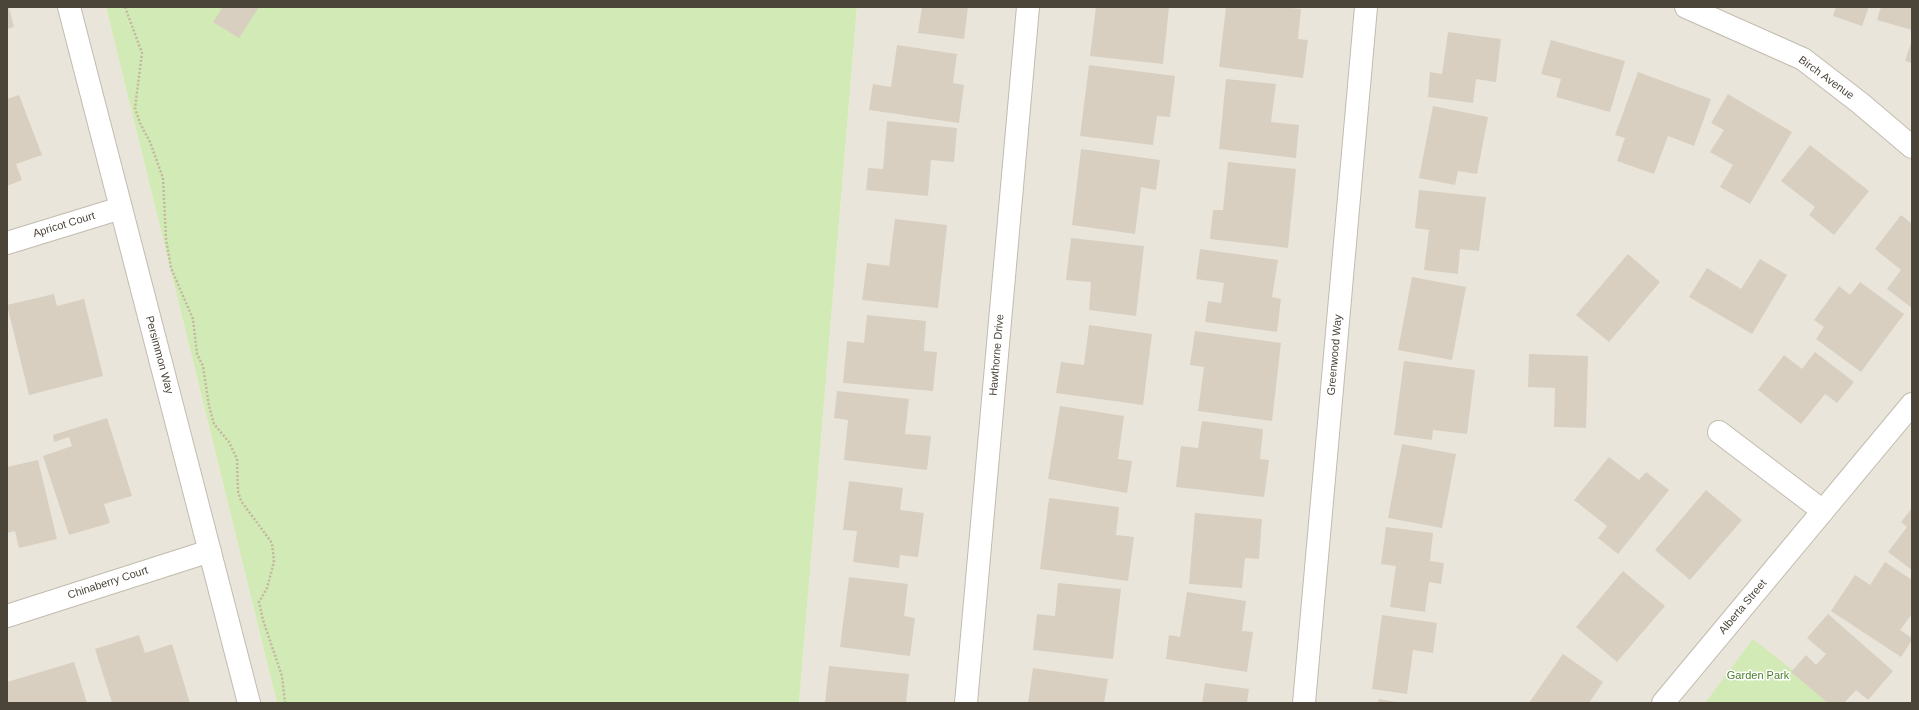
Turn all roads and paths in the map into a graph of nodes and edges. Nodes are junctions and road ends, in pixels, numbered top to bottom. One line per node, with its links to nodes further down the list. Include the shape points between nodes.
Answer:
1 (69, 7): 8 (street, Persimmon Way)
2 (125, 7): 16 (path, via 142,53 136,108 163,178 166,238 171,268 193,319 197,354 203,366 208,406 214,424 229,442 237,459 238,491 241,500 272,543 274,562 259,602 282,676)
3 (1028, 7): 17 (street, Hawthorne Drive)
4 (1366, 7): 18 (street, Greenwood Way)
5 (1686, 7): 6 (street, Birch Avenue)
6 (1719, 13): 7 (street, Birch Avenue, via 1803,59)
7 (1912, 147)
8 (121, 208): 9 (street, Apricot Court); 13 (street, Persimmon Way)
9 (7, 243)
10 (1912, 404): 12 (street, Alberta Street)
11 (1719, 432): 12 (street)
12 (1823, 511): 19 (street, Alberta Street)
13 (210, 551): 14 (street, Chinaberry Court); 15 (street, Persimmon Way)
14 (7, 616)
15 (249, 703)
16 (285, 703)
17 (966, 703)
18 (1304, 703)
19 (1663, 703)

